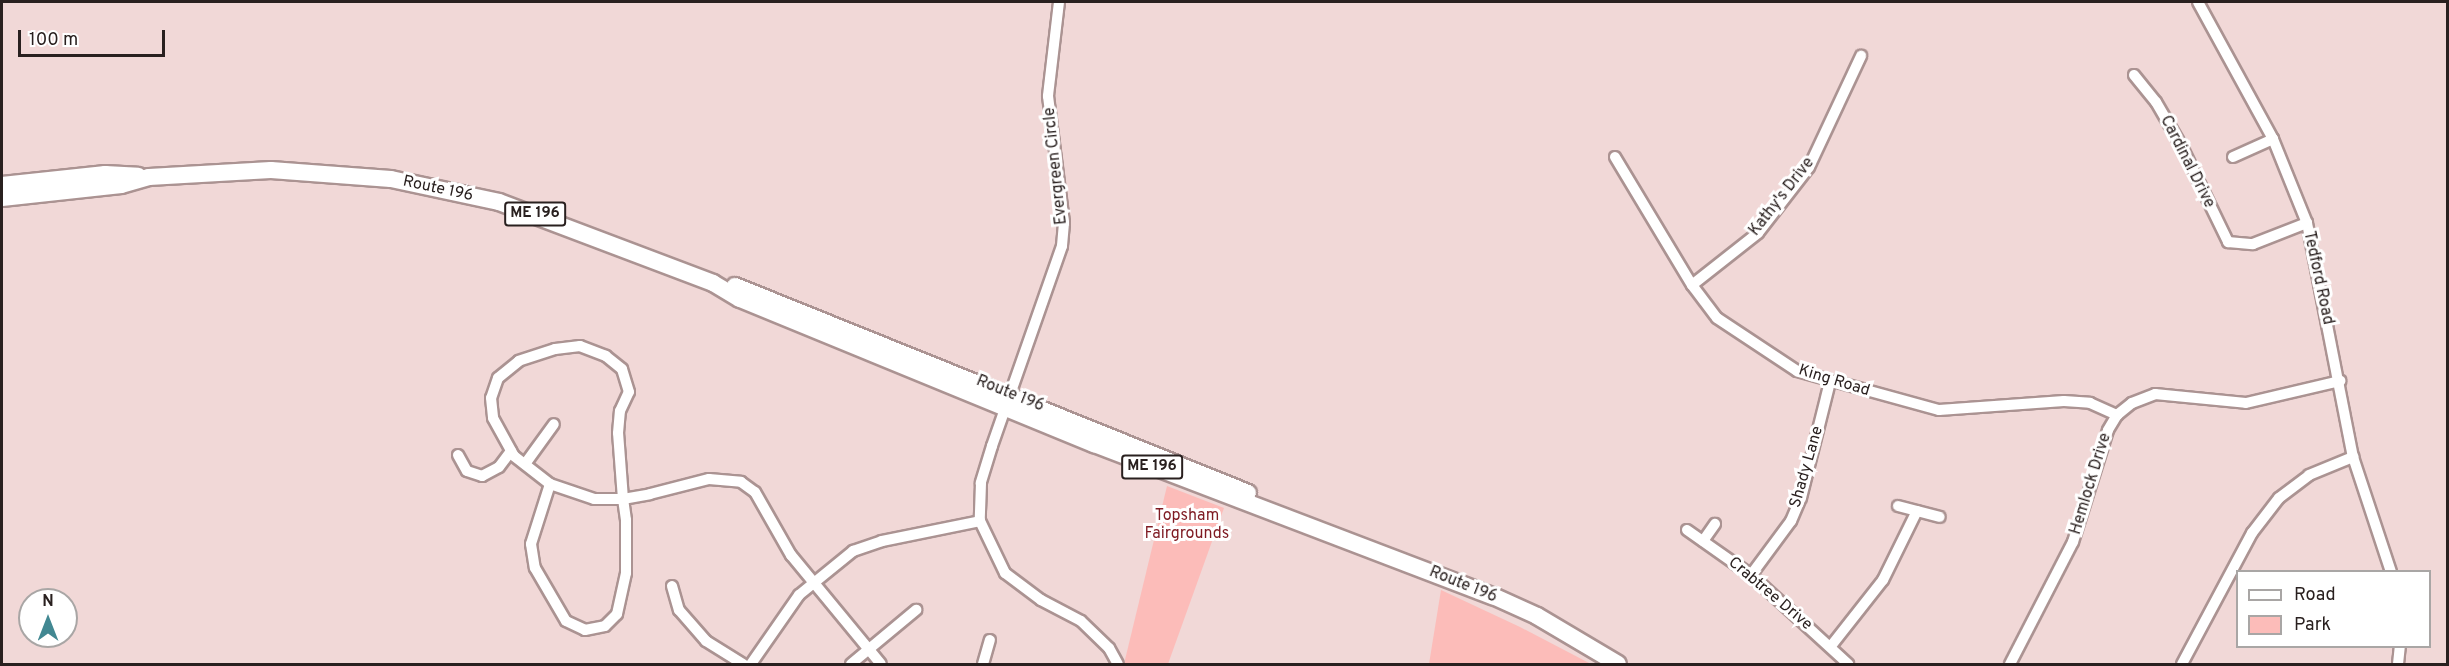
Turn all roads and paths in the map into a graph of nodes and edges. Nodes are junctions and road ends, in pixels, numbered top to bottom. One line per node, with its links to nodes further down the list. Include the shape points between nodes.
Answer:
1 (1059, 2): 17 (street, Evergreen Circle, via 1048,96 1064,223 1062,246)
2 (2198, 2): 5 (street, Tedford Road)
3 (1861, 56): 14 (street, Kathy's Drive, via 1809,167 1758,233)
4 (2134, 75): 13 (street, Cardinal Drive, via 2156,102 2181,145 2228,242 2253,244)
5 (2273, 139): 7 (street); 13 (street, Tedford Road)
6 (1615, 157): 14 (street, King Road)
7 (2233, 157)
8 (149, 177): 10 (highway, Route 196 / ME 196, via 118,173); 12 (highway, Route 196 / ME 196); 17 (highway, Route 196 / ME 196, via 293,170 426,185 539,216 713,283 743,288)
9 (2, 178): 10 (highway)
10 (27, 182): 11 (highway, Route 196 / ME 196)
11 (2, 184)
12 (2, 198)
13 (2307, 223): 15 (street, Tedford Road)
14 (1692, 285): 16 (street, King Road, via 1717,318 1797,372)
15 (2340, 381): 18 (street, Hemlock Drive, via 2246,403 2155,394 2132,403); 22 (street, Tedford Road)
16 (1830, 382): 18 (street, King Road, via 1940,410 2064,401 2090,403); 34 (street, Shady Lane, via 1801,498 1791,521)
17 (1006, 400): 29 (street, Evergreen Circle, via 981,483); 48 (highway, Route 196 / ME 196, via 1274,504 1301,520 1492,596 1537,616)
18 (2117, 415): 50 (street, Hemlock Drive, via 2108,429 2073,542)
19 (554, 424): 23 (street)
20 (511, 452): 21 (street, via 499,467 482,476 467,471); 23 (street); 25 (street, via 494,418 491,398 498,378 519,361 555,349 580,346 606,356 622,369 629,392 620,411 618,433)
21 (458, 455)
22 (2353, 457): 33 (street, Tedford Road); 51 (street, via 2309,475 2279,498 2252,533)
23 (525, 464): 24 (street)
24 (550, 484): 25 (street, via 594,499); 25 (street, via 531,544 536,568 566,621 585,630 605,626 617,614 627,545)
25 (623, 499): 35 (street, via 709,479 741,482 755,492 781,540)
26 (1898, 506): 27 (street)
27 (1917, 511): 28 (street); 39 (street, via 1883,580)
28 (1940, 518)
29 (980, 521): 35 (street, via 882,541 853,551); 47 (street, via 996,560 1011,579 1081,621 1109,648)
30 (1714, 524): 32 (street)
31 (1687, 530): 32 (street, Crabtree Drive)
32 (1703, 541): 34 (street, Crabtree Drive)
33 (2390, 570)
34 (1751, 575): 39 (street, Crabtree Drive)
35 (814, 579): 41 (street, via 844,621); 43 (street, via 782,615)
36 (672, 586): 42 (street, via 679,610 706,641)
37 (916, 610): 41 (street)
38 (990, 640): 46 (street)
39 (1831, 646): 49 (street, Crabtree Drive)
40 (2400, 648): 52 (street)
41 (872, 650): 44 (street, via 862,652); 45 (street)
42 (743, 664)
43 (750, 664)
44 (851, 664)
45 (881, 664)
46 (983, 664)
47 (1118, 664)
48 (1618, 664)
49 (1848, 664)
50 (2010, 664)
51 (2182, 664)
52 (2398, 664)

